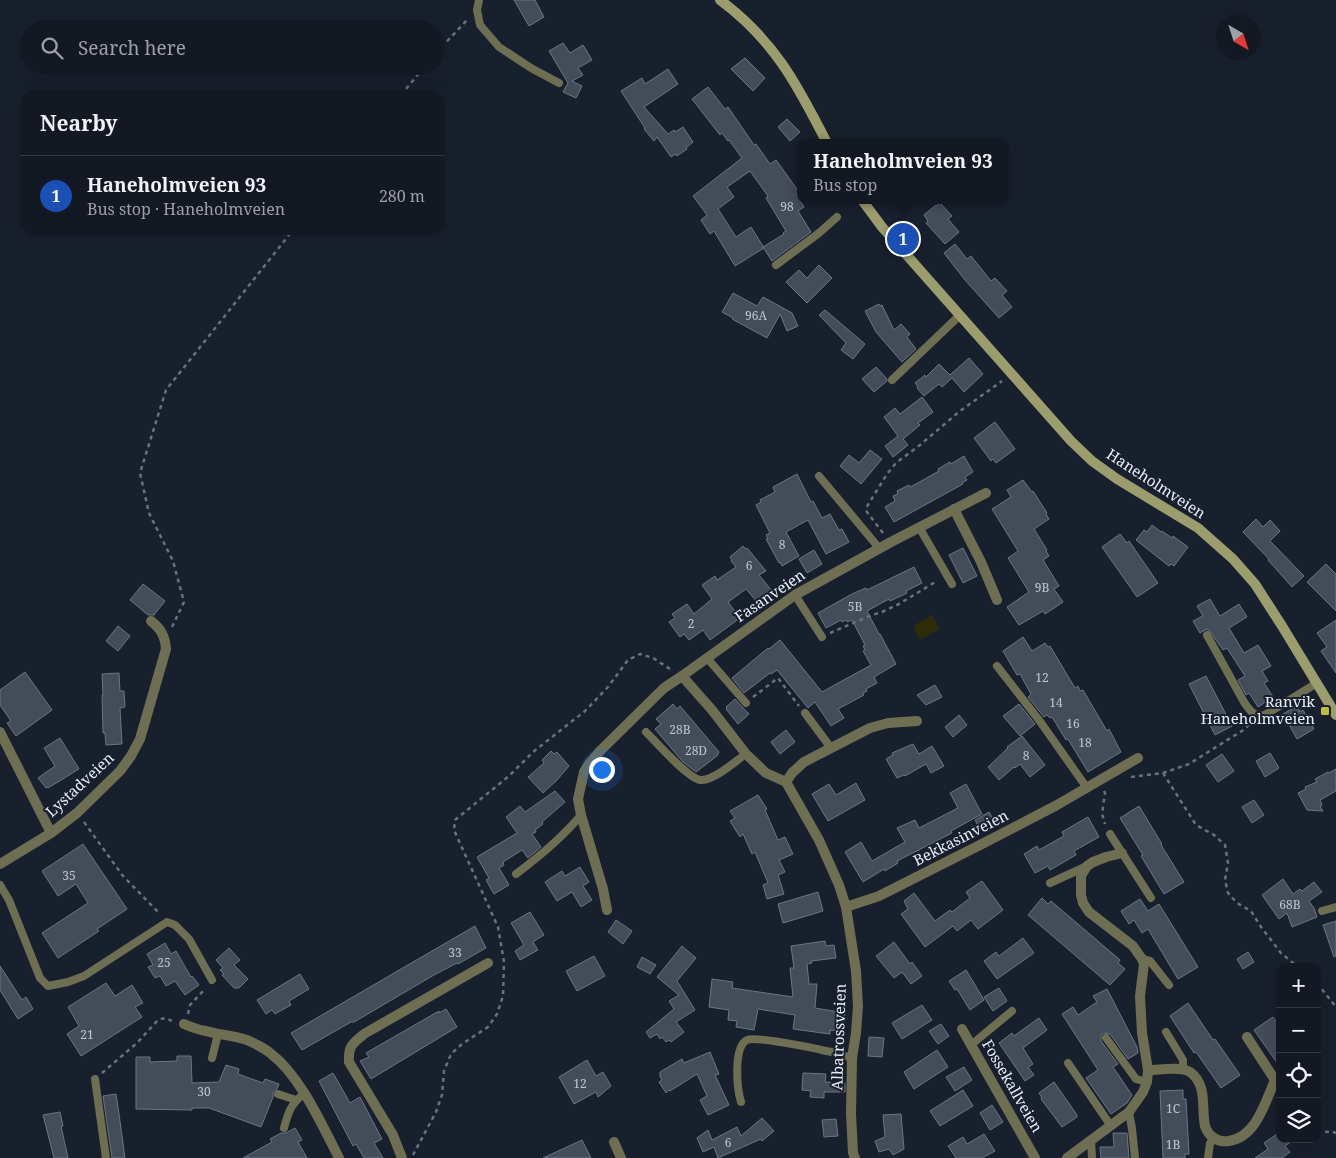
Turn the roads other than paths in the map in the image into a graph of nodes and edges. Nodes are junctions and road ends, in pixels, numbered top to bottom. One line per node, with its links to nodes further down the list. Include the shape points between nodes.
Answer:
1 (479, 0): 3 (lane, via 480,25 499,47)
2 (720, 0): 4 (main road, via 753,28 774,52 798,87)
3 (559, 83)
4 (825, 139)
5 (865, 204): 8 (main road, Haneholmveien)
6 (837, 218): 7 (lane)
7 (776, 265)
8 (960, 315): 9 (lane); 24 (main road, Haneholmveien, via 1060,430 1092,461 1198,528 1233,559 1263,596)
9 (892, 380)
10 (819, 476): 14 (lane)
11 (986, 493): 12 (street, Fasanveien)
12 (954, 509): 13 (street, Fasanveien); 17 (street)
13 (919, 527): 14 (street, Fasanveien); 15 (lane)
14 (879, 548): 16 (street, Fasanveien)
15 (952, 584)
16 (795, 595): 20 (lane); 21 (street, Fasanveien)
17 (997, 600)
18 (150, 621): 37 (street, Lystadveien, via 163,634 166,649 140,739 120,771 77,813)
19 (1208, 635): 24 (lane, via 1244,702 1256,715 1265,715)
20 (822, 637)
21 (707, 658): 23 (street, Fasanveien); 25 (lane)
22 (997, 666): 35 (lane)
23 (682, 676): 32 (street); 36 (street, via 664,688 589,764 578,799)
24 (1317, 683): 26 (main road, Haneholmveien)
25 (746, 703)
26 (1335, 711)
27 (805, 713): 31 (lane)
28 (917, 721): 31 (street, via 878,725)
29 (0, 732): 37 (street)
30 (646, 732): 32 (lane, via 690,776 700,780 718,773)
31 (831, 748): 34 (street, via 804,762)
32 (746, 754): 34 (street, via 766,773)
33 (1138, 758): 35 (street, Bekkasinveien)
34 (786, 782): 46 (street, Albatrossveien, via 819,840)
35 (1087, 788): 46 (street, Bekkasinveien, via 888,892)
36 (580, 815): 42 (lane, via 567,832); 48 (street)
37 (51, 832): 40 (street, Lystadveien)
38 (1110, 834): 39 (lane)
39 (1122, 853): 41 (street, via 1106,856); 45 (lane)
40 (0, 864)
41 (1087, 866): 43 (lane); 50 (street, via 1080,886 1086,909 1133,946)
42 (516, 874)
43 (1050, 884)
44 (0, 885): 52 (lane, via 40,978 48,986 84,976 167,922 175,924 189,938)
45 (1151, 898)
46 (846, 907): 63 (street, Albatrossveien, via 858,1006)
47 (1336, 907): 49 (lane)
48 (607, 910)
49 (1322, 911)
50 (1142, 959): 53 (lane, via 1150,961); 66 (street, via 1142,1034)
51 (488, 963): 80 (street, via 364,1034 352,1044 348,1053 349,1062 393,1135)
52 (212, 980)
53 (1168, 985)
54 (1012, 1012): 61 (lane)
55 (184, 1024): 58 (street)
56 (962, 1028): 61 (street, Fossekallveien)
57 (1166, 1032): 65 (lane, via 1183,1060)
58 (218, 1034): 62 (lane); 70 (street, via 245,1040 271,1053 289,1072)
59 (1246, 1037): 75 (street, via 1275,1080 1247,1134 1227,1142)
60 (1106, 1038): 68 (lane, via 1136,1079)
61 (971, 1045): 83 (street, Fossekallveien)
62 (212, 1058)
63 (852, 1058): 71 (lane, via 750,1038 740,1050 737,1077); 82 (street, Albatrossveien, via 851,1114)
64 (1068, 1063): 73 (lane)
65 (1183, 1069): 66 (street); 75 (street, via 1199,1083 1206,1126)
66 (1148, 1070): 68 (street)
67 (95, 1079): 78 (lane)
68 (1147, 1082): 72 (street, via 1144,1092)
69 (278, 1094): 70 (lane)
70 (300, 1097): 74 (lane, via 288,1114); 79 (street)
71 (741, 1102)
72 (1129, 1112): 73 (street); 86 (lane)
73 (1112, 1126): 76 (street)
74 (284, 1128)
75 (1215, 1139): 87 (lane, via 1210,1143)
76 (1091, 1140): 84 (street); 85 (lane)
77 (614, 1142): 81 (street)
78 (106, 1158)
79 (339, 1158)
80 (402, 1158)
81 (620, 1158)
82 (855, 1158)
83 (1035, 1158)
84 (1067, 1158)
85 (1092, 1158)
86 (1134, 1158)
87 (1208, 1158)

